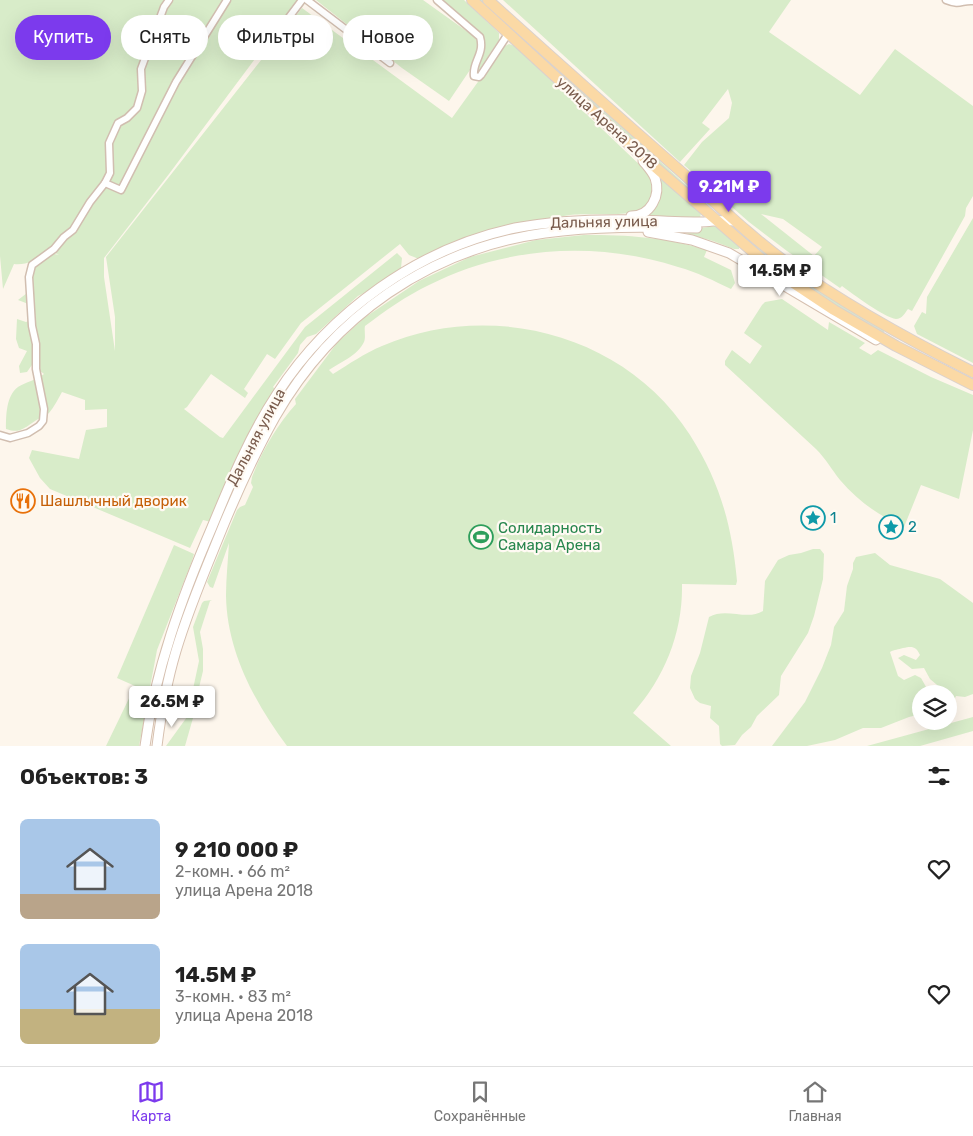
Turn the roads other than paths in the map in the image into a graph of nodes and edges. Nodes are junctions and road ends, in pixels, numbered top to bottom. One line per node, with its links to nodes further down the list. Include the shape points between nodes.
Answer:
1 (168, 0): 14 (street, via 141,69 142,91 137,108 118,123 109,143 110,173)
2 (227, 0): 14 (street, via 176,82 121,190)
3 (302, 0): 10 (street)
4 (307, 0): 12 (street)
5 (437, 0): 11 (street, via 480,37 481,50 474,76 481,75)
6 (472, 0): 11 (main road, улица Арена 2018)
7 (488, 0): 15 (main road, улица Арена 2018)
8 (946, 0): 9 (street, via 956,4)
9 (973, 1)
10 (291, 15)
11 (508, 34): 13 (main road, улица Арена 2018)
12 (390, 63)
13 (632, 147): 16 (main road, улица Арена 2018); 17 (main road, via 654,175 656,198 648,210 635,216 584,217)
14 (105, 183): 26 (street, via 73,230 32,265 29,277 32,326 43,420 28,433 10,438)
15 (715, 203): 16 (main road); 18 (main road, улица Арена 2018)
16 (716, 220): 17 (main road, Дальняя улица); 18 (main road); 19 (main road, Дальняя улица, via 711,225 697,228); 22 (main road, улица Арена 2018, via 774,270)
17 (564, 221): 20 (main road, Дальняя улица, via 515,228 457,246 388,282 352,308)
18 (735, 222): 21 (main road, улица Арена 2018, via 834,296)
19 (598, 229): 20 (main road, Дальняя улица, via 543,233 472,250 394,288); 24 (main road, via 665,234 711,245 748,263 887,346)
20 (338, 328): 27 (main road, Дальняя улица, via 310,349 277,394 246,448); 28 (main road, Дальняя улица, via 276,415)
21 (903, 335): 22 (street); 23 (main road, улица Арена 2018)
22 (896, 346): 24 (main road, улица Арена 2018)
23 (973, 372)
24 (958, 378): 25 (main road, улица Арена 2018)
25 (973, 385)
26 (0, 435)
27 (229, 486): 28 (main road); 29 (main road, Дальняя улица)
28 (239, 490): 30 (main road, Дальняя улица)
29 (188, 586): 30 (main road); 31 (main road, Дальняя улица, via 175,619)
30 (197, 590): 32 (main road, Дальняя улица, via 175,653)
31 (153, 705): 32 (main road); 33 (main road, Дальняя улица)
32 (163, 708): 34 (main road, Дальняя улица)
33 (145, 746)
34 (157, 746)

